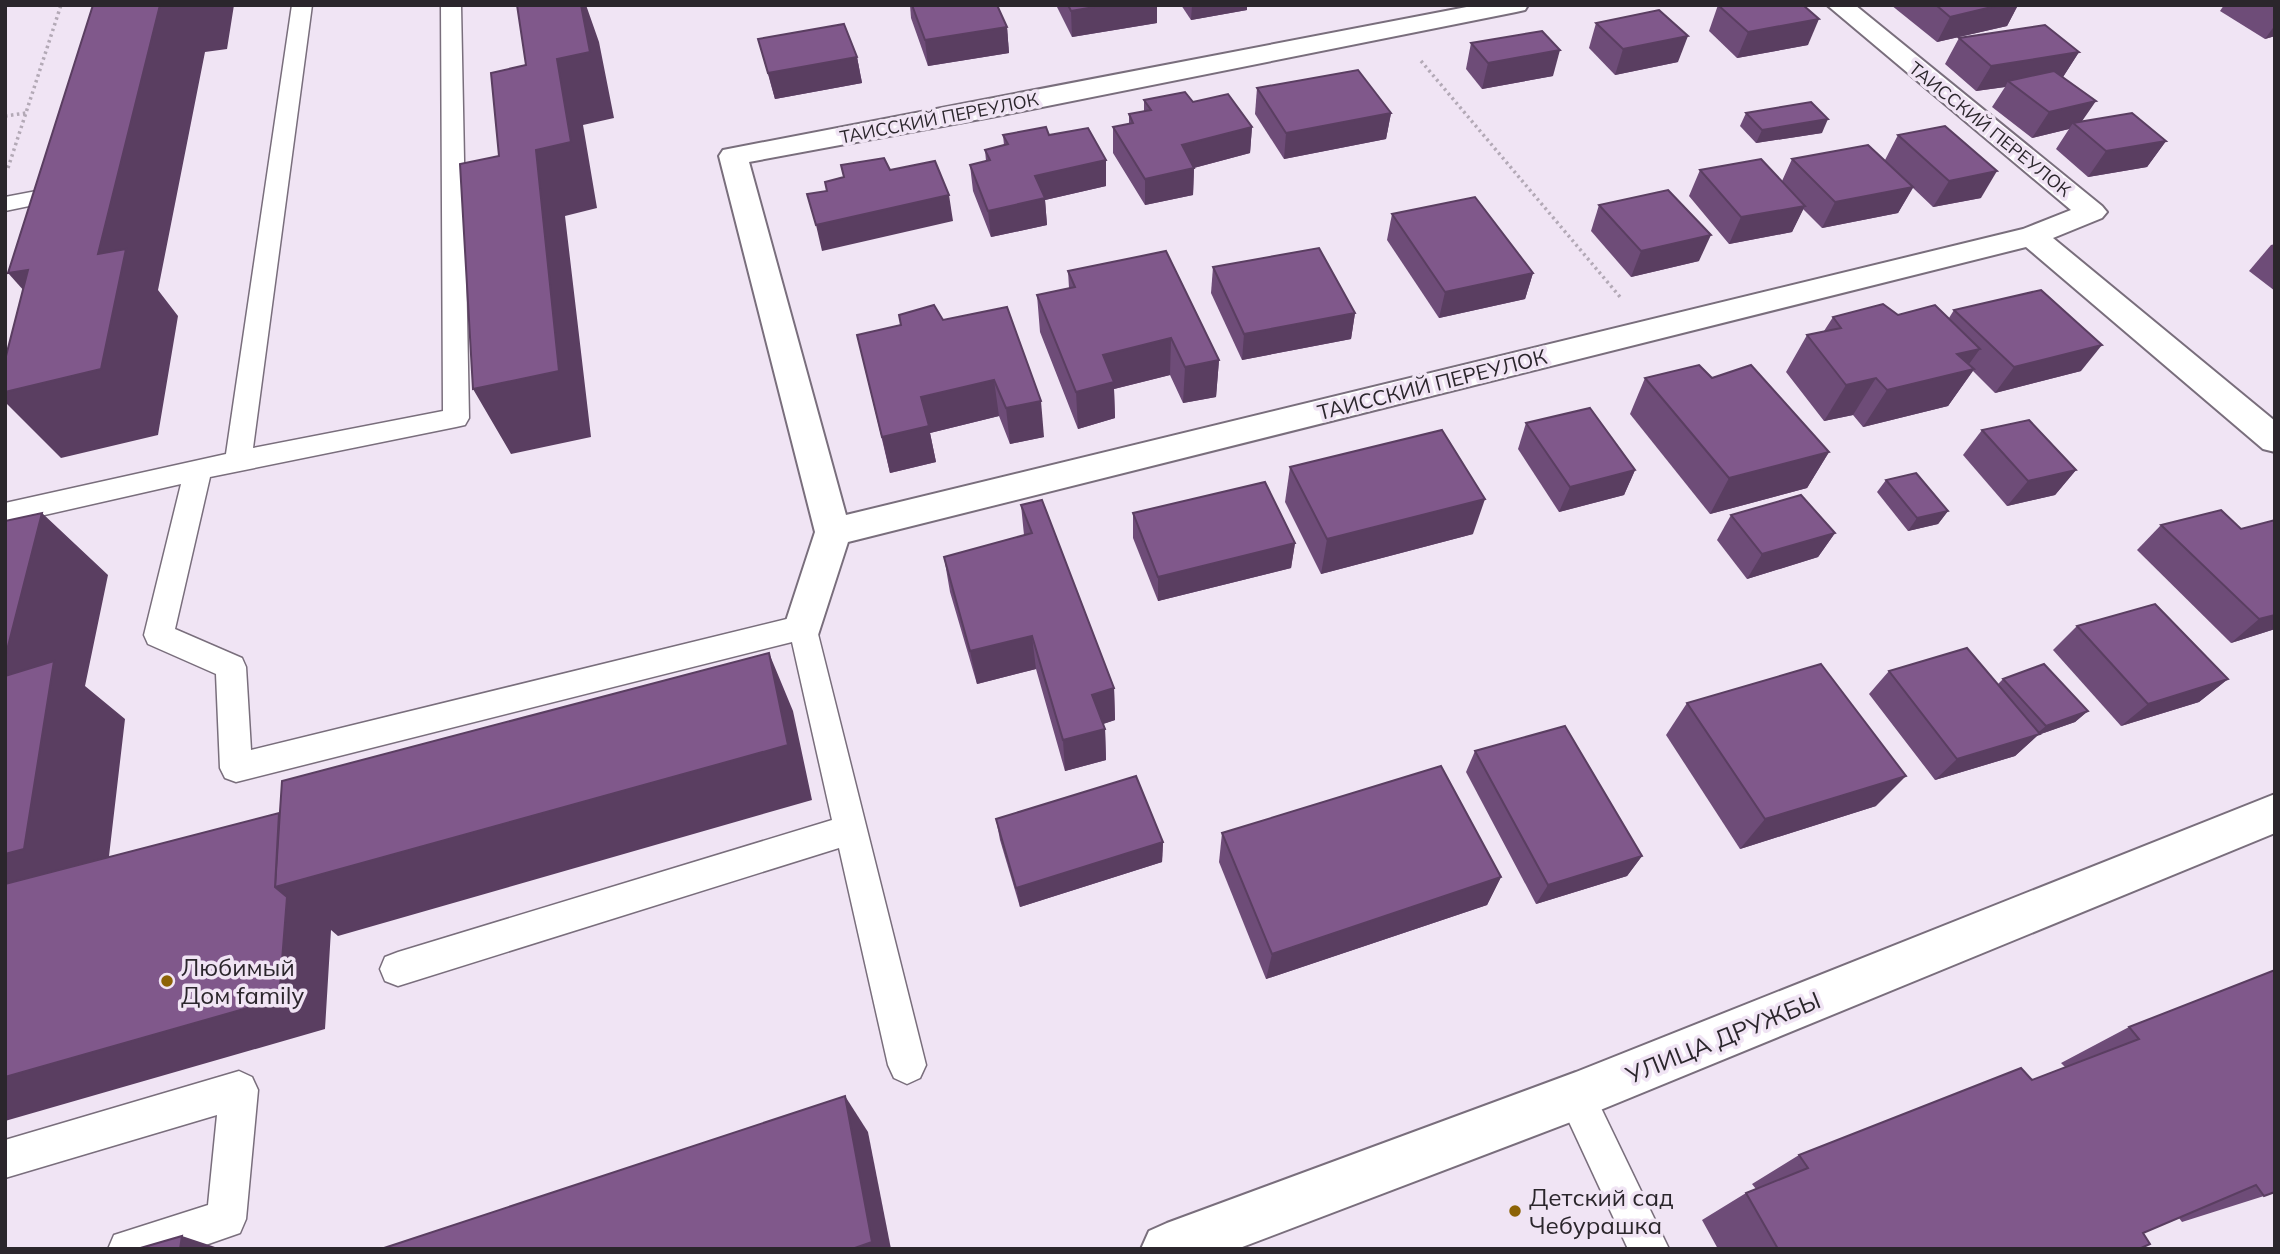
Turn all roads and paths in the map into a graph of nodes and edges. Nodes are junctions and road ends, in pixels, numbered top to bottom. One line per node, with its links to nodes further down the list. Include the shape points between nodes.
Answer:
1 (61, 5): 8 (path)
2 (302, 5): 18 (lane)
3 (451, 5): 18 (lane, via 456,418)
4 (1374, 5): 7 (street)
5 (1516, 5): 7 (street, ТАИССКИЙ ПЕРЕУЛОК)
6 (1839, 5): 14 (street, ТАИССКИЙ ПЕРЕУЛОК, via 2092,212)
7 (1394, 28): 16 (path); 21 (street, ТАИССКИЙ ПЕРЕУЛОК, via 733,156)
8 (26, 113): 9 (path); 11 (path)
9 (5, 116)
10 (54, 171): 12 (lane)
11 (5, 177)
12 (47, 196): 13 (lane); 15 (lane)
13 (5, 204)
14 (2032, 236): 16 (street, ТАИССКИЙ ПЕРЕУЛОК); 17 (street)
15 (36, 248)
16 (1649, 331): 21 (street, ТАИССКИЙ ПЕРЕУЛОК)
17 (2275, 440)
18 (238, 461): 19 (lane)
19 (198, 470): 20 (lane); 22 (lane, via 159,635 231,667 236,768)
20 (5, 514)
21 (833, 532): 22 (street)
22 (803, 627): 24 (lane)
23 (2275, 813): 27 (street, УЛИЦА ДРУЖБЫ)
24 (850, 830): 25 (lane); 26 (lane)
25 (398, 969)
26 (907, 1065)
27 (1576, 1096): 30 (street, УЛИЦА ДРУЖБЫ); 31 (lane)
28 (5, 1158): 29 (lane, via 239,1090 226,1219)
29 (128, 1249)
30 (1167, 1249)
31 (1649, 1249)

